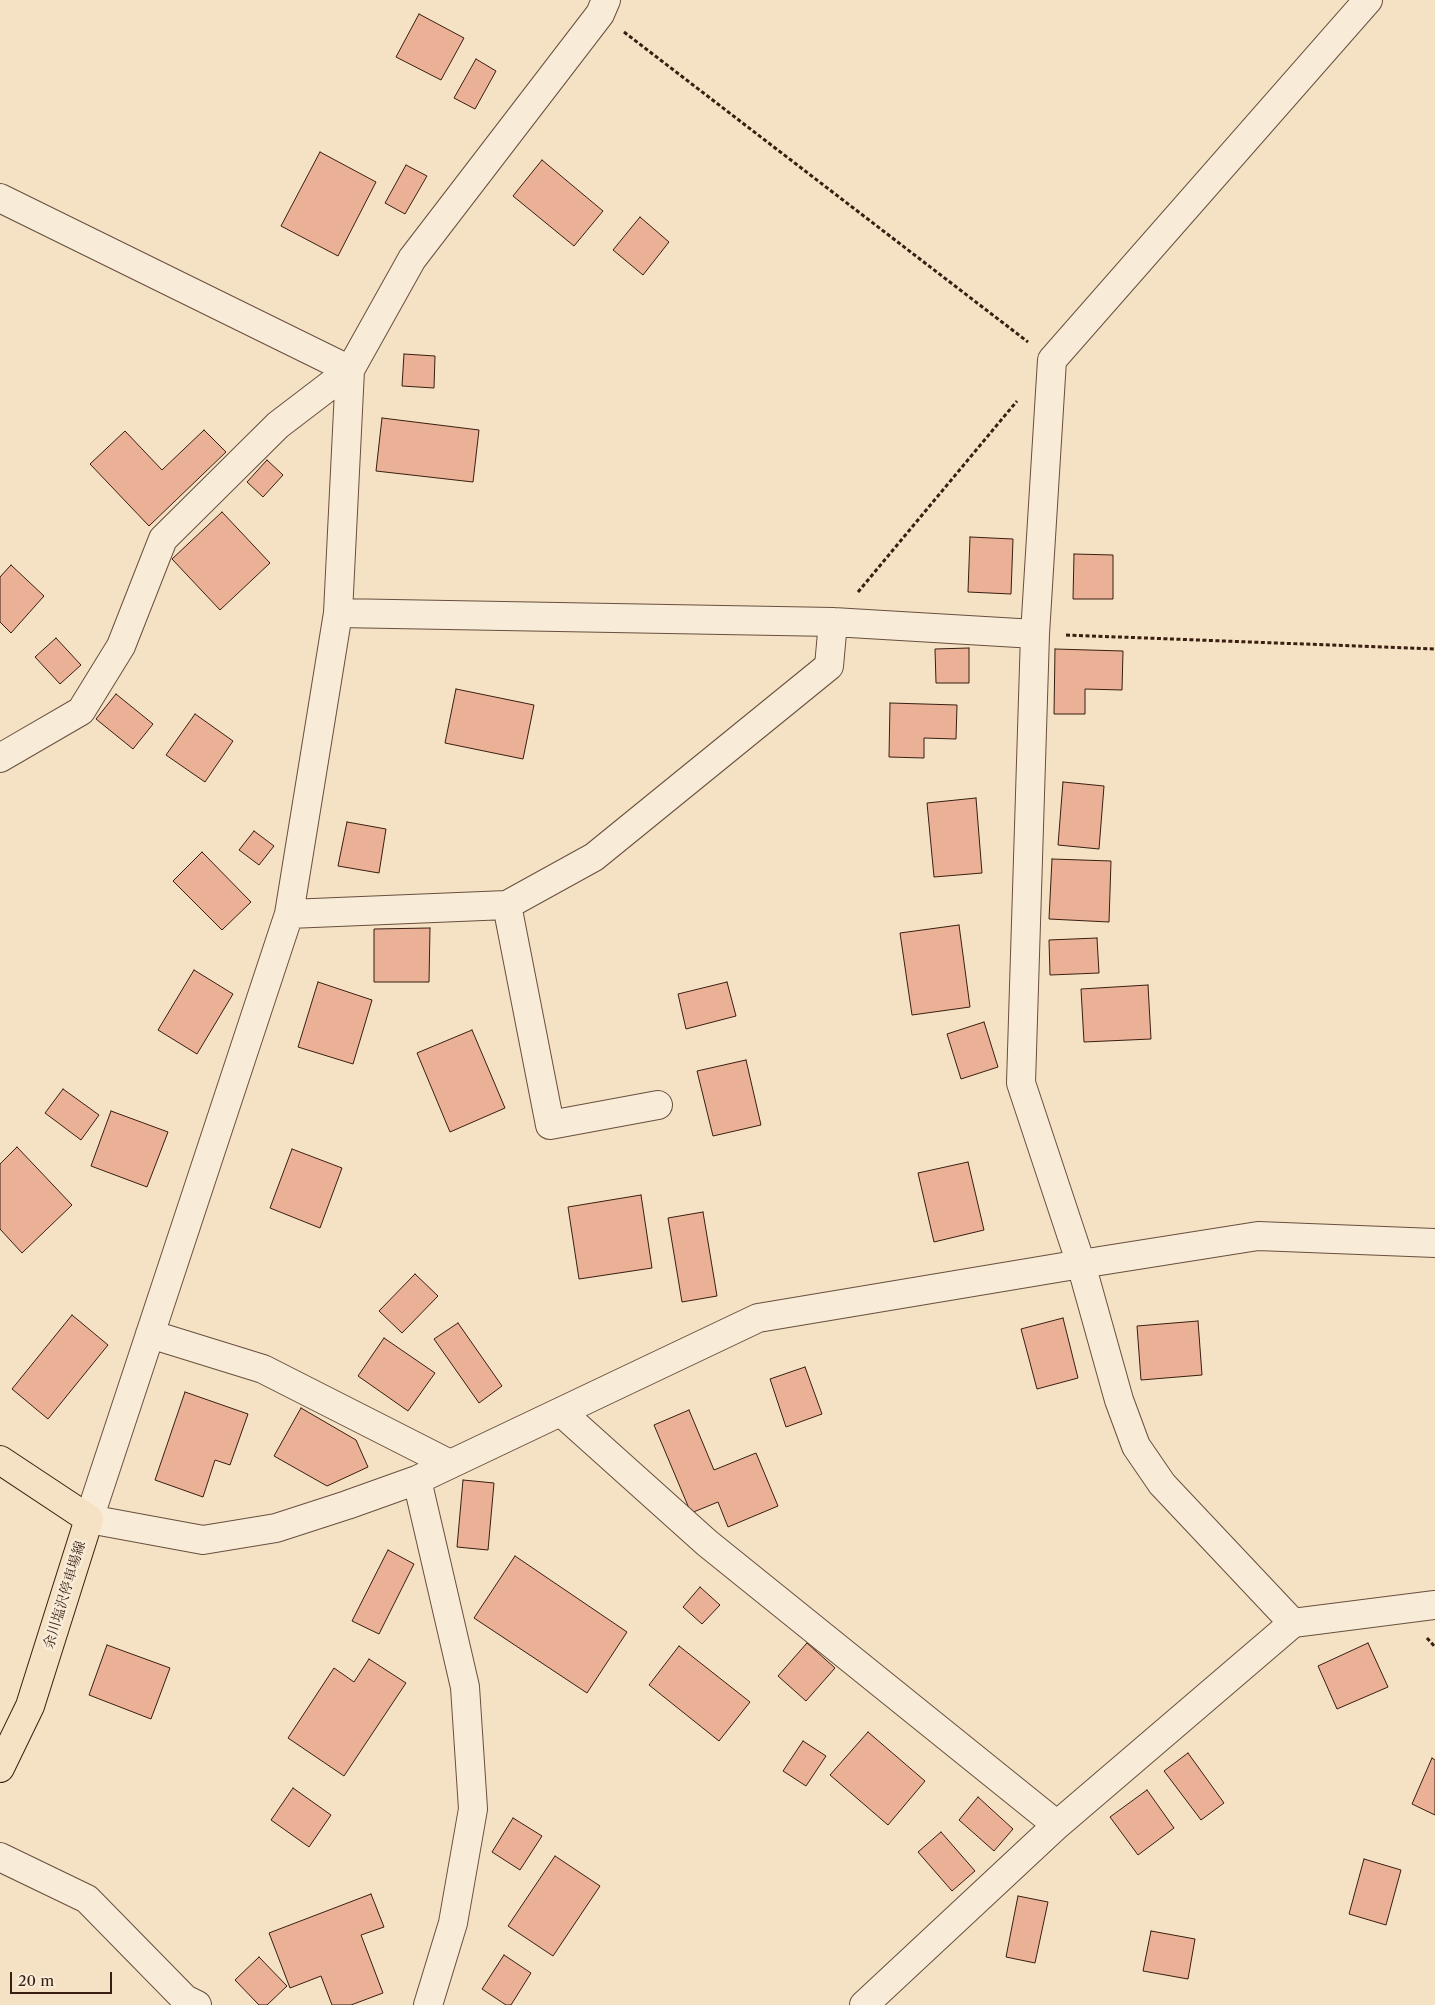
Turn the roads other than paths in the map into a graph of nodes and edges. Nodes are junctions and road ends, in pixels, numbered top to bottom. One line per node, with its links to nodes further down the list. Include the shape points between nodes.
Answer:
1 (1368, 0): 7 (street, via 1052,360)
2 (603, 7): 4 (street, via 412,259)
3 (0, 198): 4 (street)
4 (350, 370): 5 (street); 8 (street, via 278,425 163,540 121,646 81,712)
5 (338, 614): 6 (street); 10 (street)
6 (833, 622): 7 (street); 9 (street, via 829,666 594,858)
7 (1035, 634): 13 (street, via 1021,1083)
8 (0, 758)
9 (507, 904): 10 (street); 11 (street, via 550,1125)
10 (289, 914): 14 (street)
11 (658, 1105)
12 (1435, 1243): 13 (street, via 1258,1236)
13 (1081, 1264): 15 (street, via 758,1318); 21 (street, via 1119,1400 1136,1446 1162,1484)
14 (150, 1334): 17 (street, via 263,1369); 19 (street)
15 (561, 1412): 17 (street); 23 (street, via 707,1543)
16 (0, 1460): 19 (main road)
17 (450, 1464): 18 (street)
18 (416, 1480): 19 (street, via 276,1528 203,1540); 26 (street, via 465,1687 473,1809 452,1923)
19 (89, 1519): 22 (main road, 余川塩沢停車場線, via 30,1706)
20 (1435, 1605): 21 (street)
21 (1293, 1623): 23 (street)
22 (0, 1768)
23 (1057, 1825): 27 (street)
24 (0, 1857): 25 (street, via 87,1899 185,1998)
25 (197, 2005)
26 (428, 2005)
27 (864, 2005)

